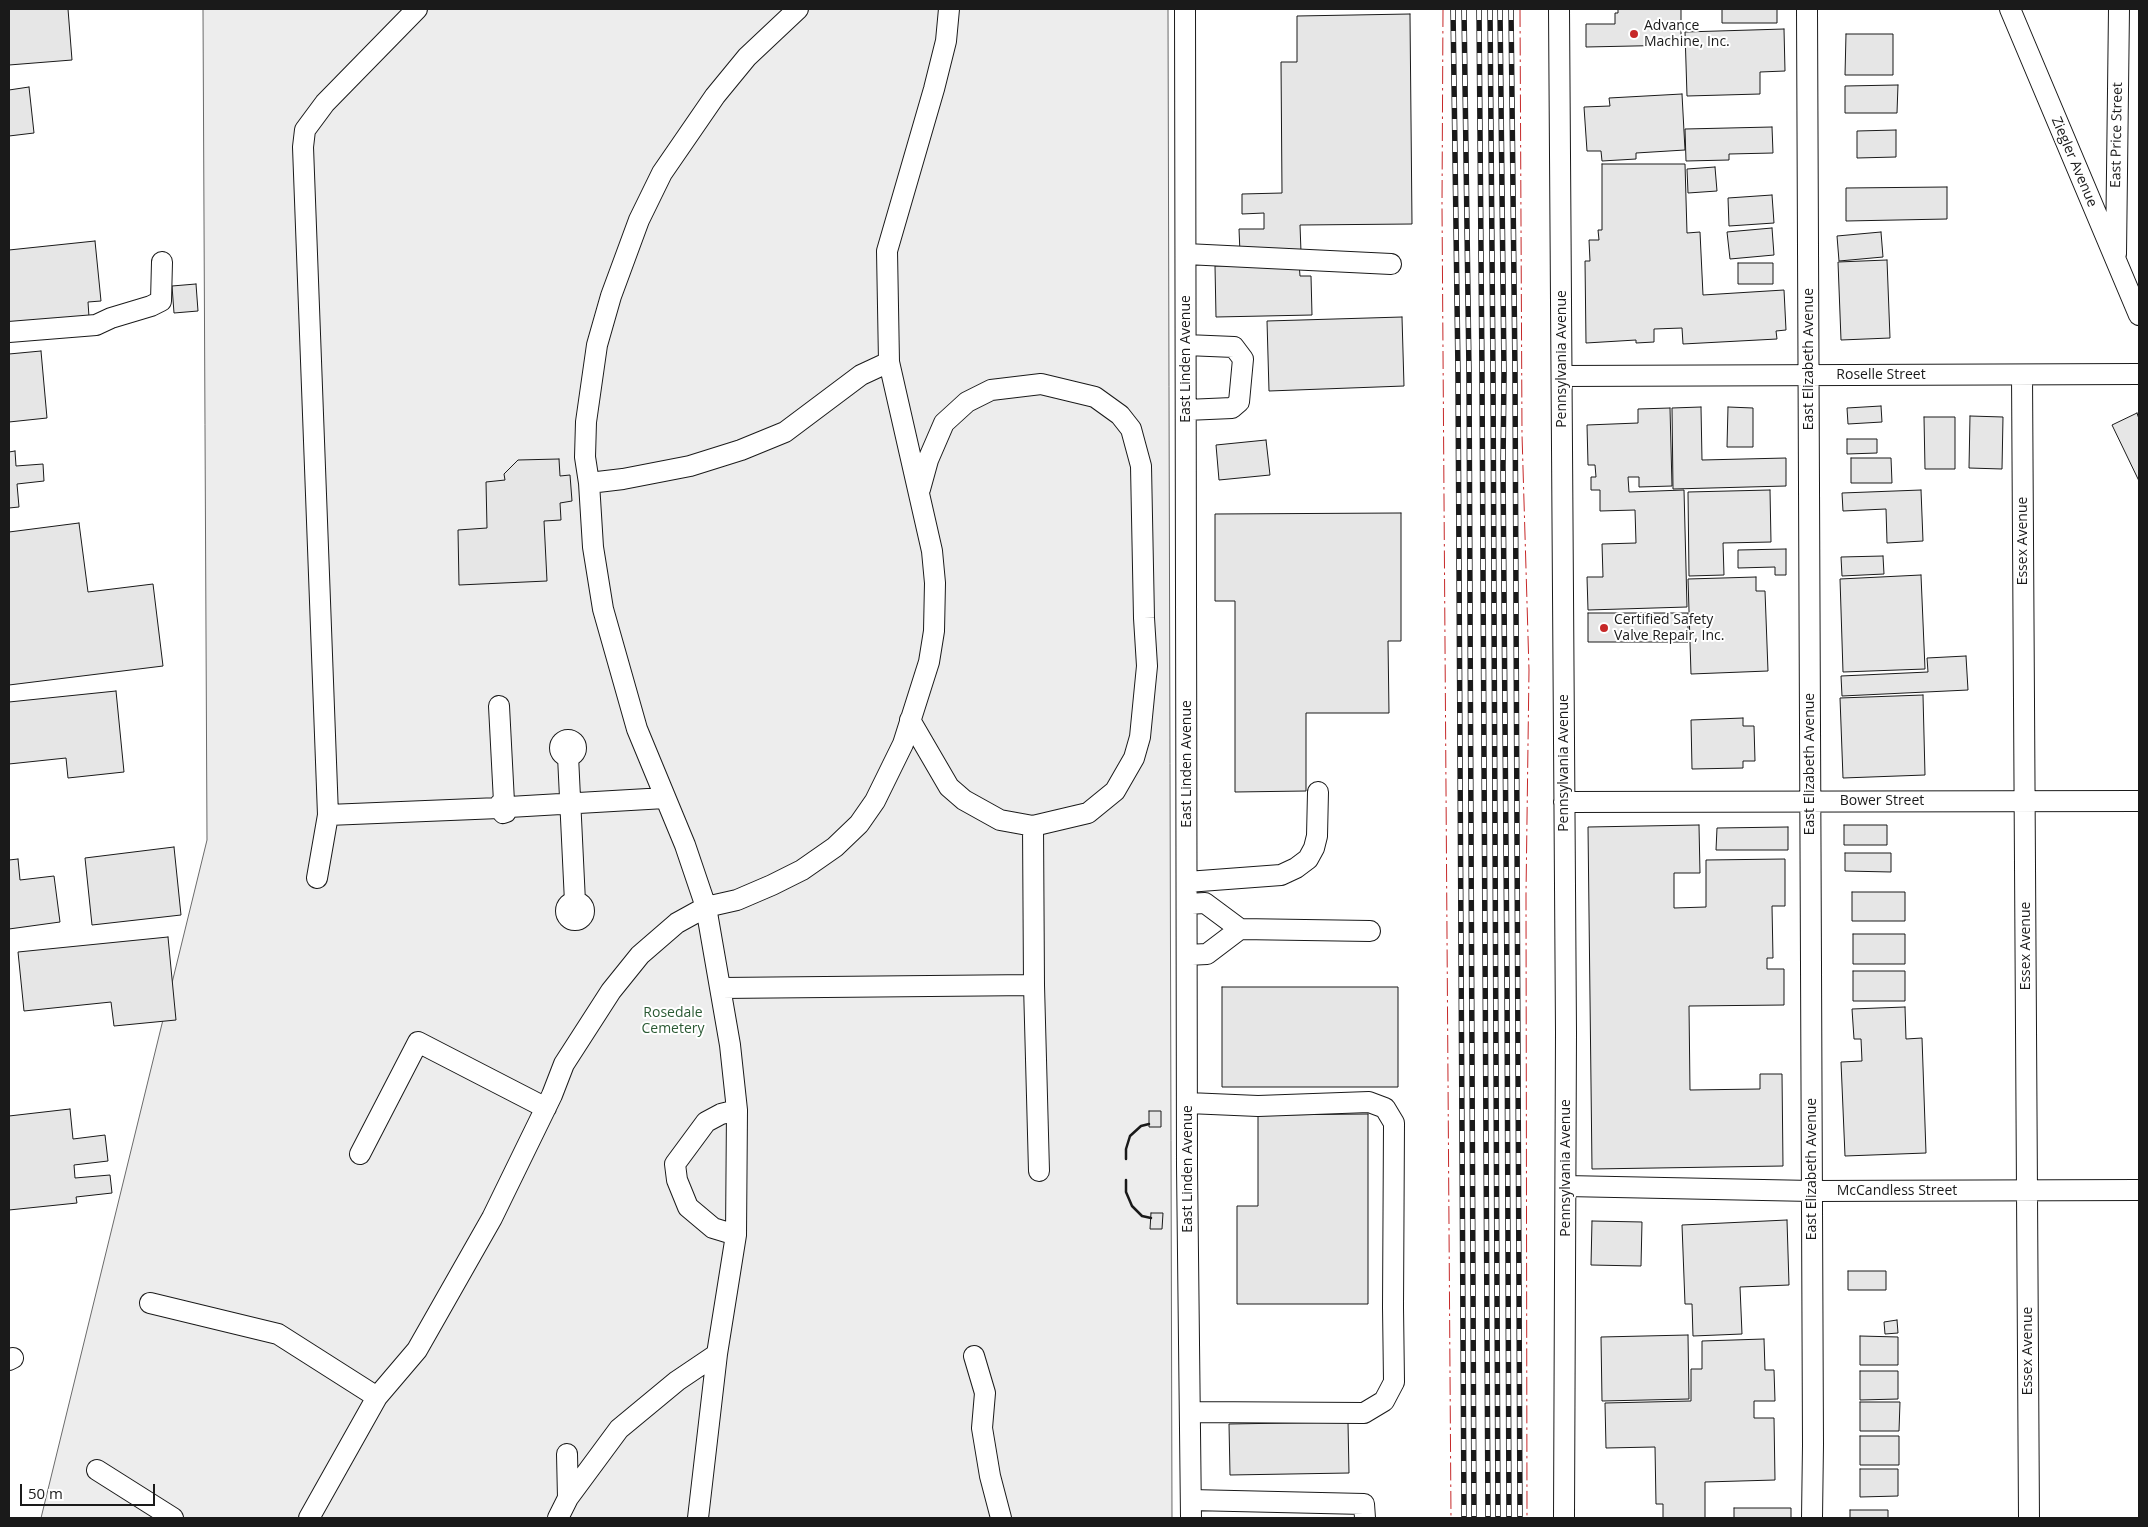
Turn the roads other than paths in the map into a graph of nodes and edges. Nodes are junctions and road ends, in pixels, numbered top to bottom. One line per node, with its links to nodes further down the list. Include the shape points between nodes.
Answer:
1 (418, 9): 35 (street, via 325,103 305,130 304,138)
2 (798, 9): 22 (street, via 747,57 715,96 662,173 638,220 611,296 598,345 586,422 585,457)
3 (949, 9): 16 (street, via 946,41 934,89 887,250)
4 (1185, 9): 9 (street, East Linden Avenue)
5 (1559, 9): 19 (street, Pennsylvania Avenue)
6 (1807, 9): 20 (street, East Elizabeth Avenue)
7 (2010, 9): 11 (street, Ziegler Avenue)
8 (2119, 9): 11 (street, East Price Street)
9 (1186, 254): 12 (street); 15 (street, East Linden Avenue)
10 (162, 262): 14 (street, via 161,301 151,306 96,325)
11 (2115, 262): 13 (street, Ziegler Avenue)
12 (1391, 264)
13 (2139, 315)
14 (9, 332)
15 (1186, 345): 21 (street, East Linden Avenue); 21 (street, via 1234,347 1243,359 1239,402 1232,408)
16 (888, 362): 22 (street, via 861,376 786,432 690,466); 23 (street)
17 (2139, 374): 18 (street, Roselle Street)
18 (2022, 375): 20 (street, Roselle Street); 29 (street, Essex Avenue)
19 (1562, 376): 20 (street, Roselle Street); 31 (street, Pennsylvania Avenue)
20 (1809, 376): 32 (street, East Elizabeth Avenue)
21 (1186, 410): 38 (street, East Linden Avenue)
22 (589, 483): 28 (street, via 593,547 603,609 637,729)
23 (919, 492): 25 (street, via 932,551 934,630 929,662); 36 (street, via 928,460 944,424 967,402 991,390 1041,384 1095,397 1120,415 1130,429 1141,466 1147,666 1140,737 1134,758 1115,791 1088,813)
24 (499, 706): 34 (street)
25 (910, 720): 36 (street, via 949,787 964,800 1000,820); 41 (street, via 903,744 875,801 859,824 835,848 772,885 737,900)
26 (568, 756): 33 (street)
27 (1318, 792): 38 (street, via 1314,848 1296,868 1281,875)
28 (665, 798): 33 (street); 41 (street)
29 (2025, 801): 30 (street, Bower Street); 32 (street, Bower Street); 53 (street, Essex Avenue)
30 (2139, 801)
31 (1564, 802): 32 (street, Bower Street); 52 (street, Pennsylvania Avenue)
32 (1810, 802): 55 (street, East Elizabeth Avenue)
33 (570, 804): 34 (street); 39 (street)
34 (504, 806): 35 (street)
35 (328, 815): 37 (street)
36 (1033, 826): 45 (street)
37 (317, 878)
38 (1187, 882): 40 (street, East Linden Avenue)
39 (575, 902)
40 (1187, 904): 42 (street, via 1205,904); 44 (street, East Linden Avenue)
41 (706, 906): 46 (street); 48 (street, via 677,923 640,956 611,991 564,1064)
42 (1240, 928): 43 (street); 44 (street, via 1207,954)
43 (1370, 931)
44 (1187, 955): 47 (street, East Linden Avenue)
45 (1034, 985): 46 (street); 51 (street)
46 (721, 988): 49 (street)
47 (1188, 1103): 61 (street, East Linden Avenue); 61 (street, via 1258,1106 1369,1102 1386,1108 1394,1123 1394,1382 1384,1401 1364,1413)
48 (546, 1108): 50 (street, via 418,1042); 60 (street, via 492,1218 417,1350)
49 (737, 1110): 56 (street); 56 (street, via 706,1122 675,1164 677,1180 688,1207 713,1228)
50 (360, 1154)
51 (1039, 1171)
52 (1566, 1186): 55 (street, McCandless Street); 73 (street, Pennsylvania Avenue)
53 (2027, 1190): 54 (street, McCandless Street); 55 (street, McCandless Street); 75 (street, Essex Avenue)
54 (2139, 1190)
55 (1812, 1191): 74 (street, East Elizabeth Avenue)
56 (736, 1235): 58 (street)
57 (150, 1302): 60 (street, via 278,1334)
58 (717, 1354): 64 (street, via 677,1381 619,1429); 70 (street)
59 (974, 1356): 71 (street, via 985,1393 982,1428)
60 (377, 1397): 68 (street)
61 (1190, 1412): 65 (street, East Linden Avenue)
62 (567, 1454): 64 (street)
63 (97, 1470): 67 (street)
64 (568, 1498): 69 (street)
65 (1191, 1509): 66 (street)
66 (1229, 1510): 72 (street, via 1364,1504)
67 (173, 1518)
68 (309, 1518)
69 (558, 1518)
70 (698, 1518)
71 (1001, 1518)
72 (1364, 1518)
73 (1564, 1518)
74 (1812, 1518)
75 (2029, 1518)

